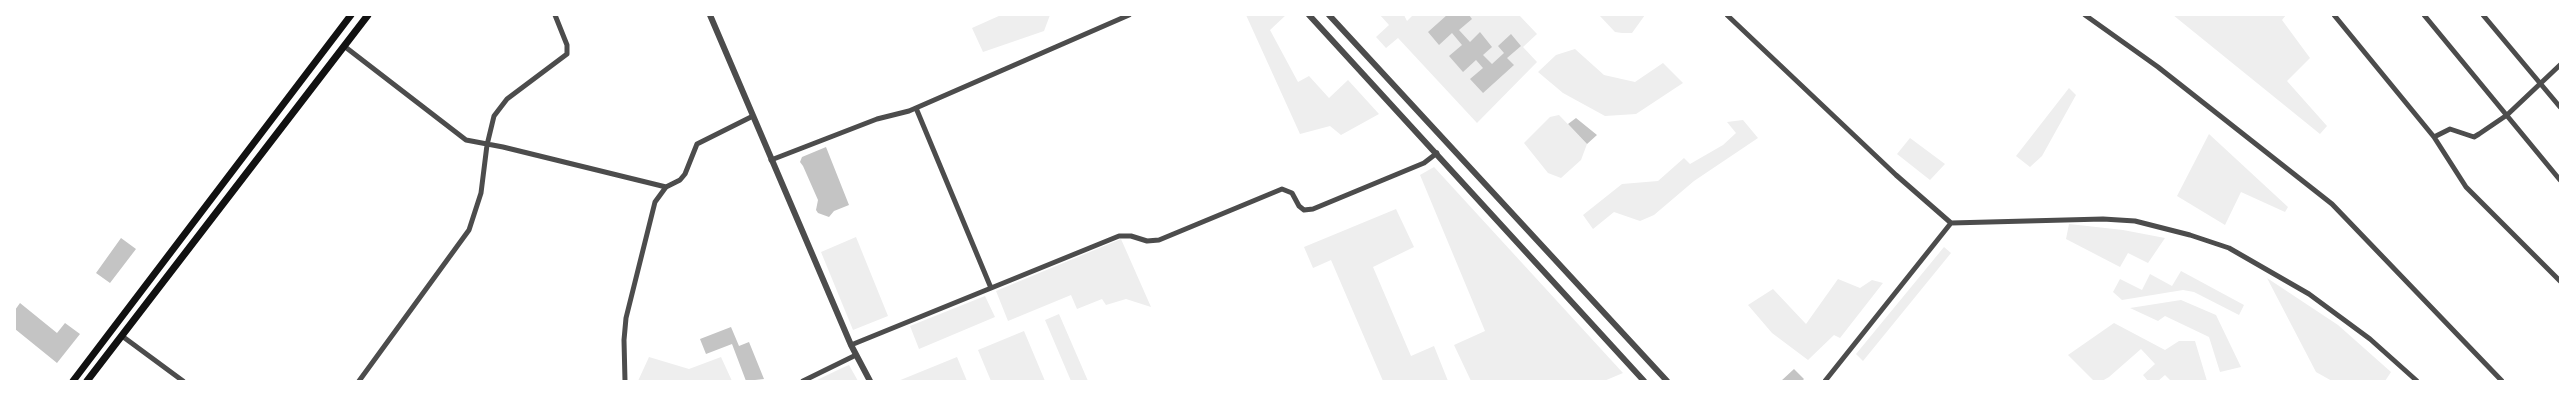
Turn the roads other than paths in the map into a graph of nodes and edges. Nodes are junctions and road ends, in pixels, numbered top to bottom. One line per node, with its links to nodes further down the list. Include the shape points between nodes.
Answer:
1 (351, 15): 13 (main road)
2 (368, 15): 14 (main road)
3 (555, 15): 22 (street, via 567,45 567,54 507,99 494,116)
4 (710, 15): 20 (street)
5 (1129, 15): 18 (street)
6 (1310, 15): 23 (street)
7 (1329, 15): 43 (street)
8 (1727, 15): 27 (street)
9 (2085, 15): 46 (street, via 2158,67 2332,204)
10 (2334, 15): 21 (street)
11 (2424, 15): 19 (street)
12 (2484, 15): 16 (street)
13 (334, 38): 14 (main road); 30 (main road)
14 (344, 46): 22 (street, via 454,134); 31 (main road)
15 (2560, 66): 16 (street)
16 (2540, 83): 17 (street); 19 (street)
17 (2560, 107)
18 (916, 108): 24 (street, via 877,119); 29 (street)
19 (2508, 115): 21 (street, via 2474,136 2450,129); 25 (street)
20 (752, 116): 24 (street); 26 (street, via 697,144 685,174)
21 (2434, 137): 28 (street, via 2477,200)
22 (487, 145): 26 (street); 38 (street, via 481,193 469,230)
23 (1437, 153): 29 (street, via 1424,163 1313,209 1304,210 1292,193 1282,189 1154,241 1119,236); 42 (street)
24 (771, 160): 33 (street)
25 (2560, 180)
26 (666, 187): 39 (street, via 655,202 626,318)
27 (1951, 223): 44 (street); 45 (street, via 2103,219 2135,222 2228,248 2309,294 2370,339)
28 (2560, 281)
29 (990, 288): 33 (street)
30 (108, 336): 32 (main road); 35 (main road)
31 (122, 336): 32 (main road); 37 (street)
32 (116, 343): 36 (main road)
33 (851, 345): 34 (street)
34 (856, 355): 40 (street); 41 (street)
35 (73, 381)
36 (87, 381)
37 (183, 381)
38 (359, 381)
39 (626, 381)
40 (803, 381)
41 (870, 381)
42 (1644, 381)
43 (1667, 381)
44 (1825, 381)
45 (2417, 381)
46 (2502, 381)

